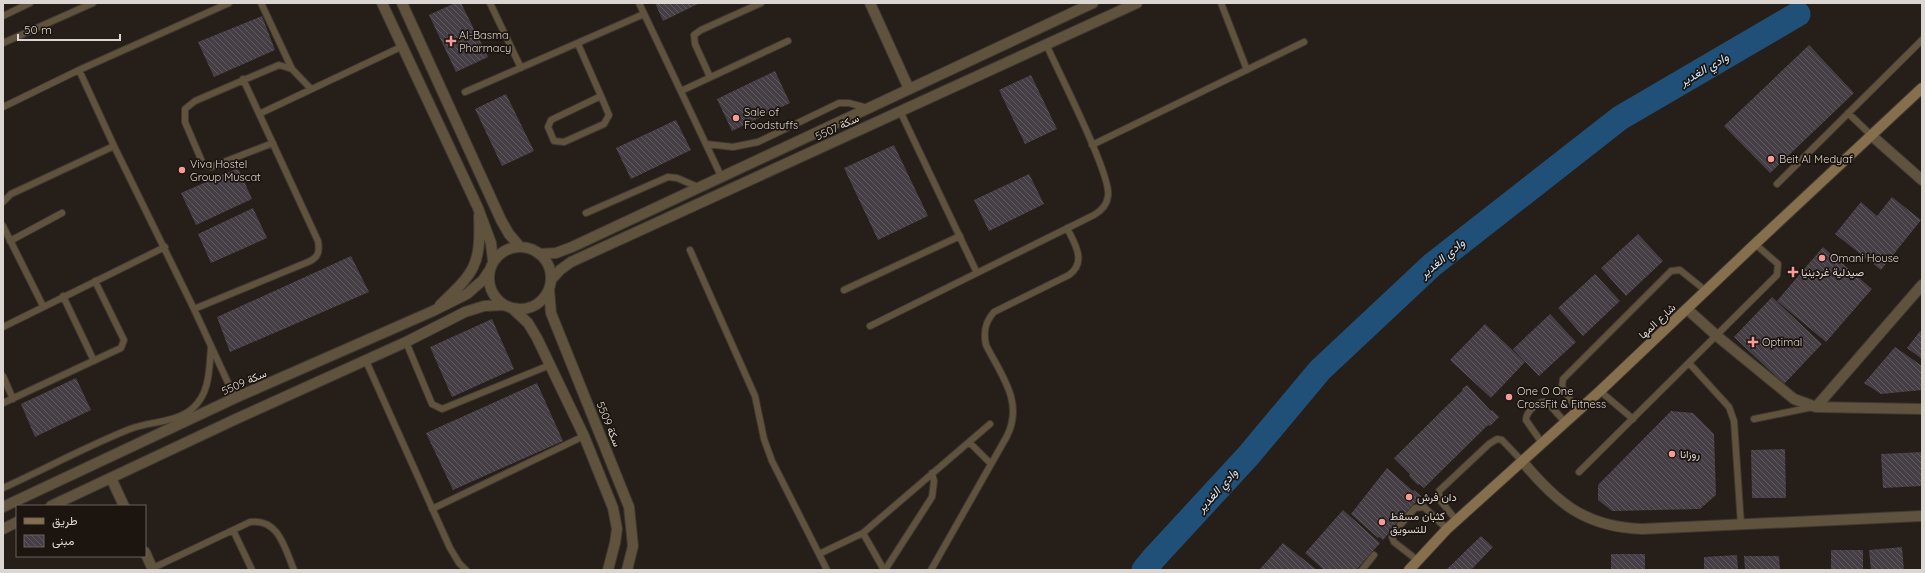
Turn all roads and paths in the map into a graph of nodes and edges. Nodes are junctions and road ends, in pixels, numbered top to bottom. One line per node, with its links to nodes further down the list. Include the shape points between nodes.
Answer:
1 (30, 3): 15 (lane)
2 (93, 3): 19 (lane)
3 (229, 3): 25 (lane)
4 (261, 3): 24 (lane)
5 (382, 3): 22 (street)
6 (402, 3): 59 (street, via 501,220)
7 (490, 3): 23 (lane)
8 (639, 3): 14 (lane)
9 (761, 3): 27 (lane, via 694,35 695,44)
10 (870, 3): 31 (street)
11 (1093, 3): 31 (street, سكة 5507)
12 (1137, 3): 21 (street, سكة 5507)
13 (1221, 3): 26 (lane)
14 (644, 14): 20 (lane); 32 (lane)
15 (3, 16)
16 (1922, 40): 38 (lane)
17 (788, 41): 27 (lane)
18 (1304, 42): 26 (lane)
19 (3, 43)
20 (578, 44): 23 (lane); 34 (lane)
21 (1046, 44): 37 (street, سكة 5507); 43 (lane)
22 (403, 46): 30 (lane); 50 (street)
23 (521, 68): 33 (lane)
24 (292, 69): 28 (lane, via 279,65); 30 (lane)
25 (79, 70): 35 (lane); 44 (lane)
26 (1248, 70): 43 (lane)
27 (710, 77): 32 (lane)
28 (244, 80): 39 (lane); 41 (lane, via 194,102 185,110 185,122 203,164 211,167)
29 (1922, 88): 40 (street, شارع المها)
30 (311, 89): 39 (lane)
31 (910, 89): 36 (street, سكة 5507)
32 (681, 91): 42 (lane)
33 (465, 92)
34 (601, 96): 34 (lane, via 609,115 604,124 564,142 554,141 549,131 551,120)
35 (3, 107)
36 (869, 109): 42 (lane, via 839,103 758,142 733,147); 45 (street, سكة 5507)
37 (900, 111): 55 (lane); 66 (street, سكة 5507, via 572,262 560,270)
38 (1848, 113): 40 (lane); 47 (lane)
39 (259, 114): 41 (lane)
40 (1871, 135): 46 (street); 57 (street, شارع المها)
41 (273, 143): 73 (lane, via 318,241 318,254 308,262)
42 (706, 144): 45 (lane)
43 (1092, 145): 54 (lane, via 1108,189 1107,202 1099,212)
44 (114, 146): 49 (lane, via 11,194); 58 (lane)
45 (721, 176): 48 (street, سكة 5507)
46 (1922, 180)
47 (1777, 184)
48 (698, 187): 52 (lane, via 668,177); 61 (street, سكة 5507, via 568,248 556,253)
49 (3, 202)
50 (478, 208): 62 (street, via 491,243); 75 (street, via 479,247 476,262 460,286)
51 (62, 213): 56 (lane)
52 (586, 213)
53 (3, 226): 56 (lane)
54 (1068, 228): 64 (lane); 102 (lane, via 1079,255 1075,269 1069,275 994,312 987,323 984,338 986,345 1011,395 1014,414 1011,429)
55 (960, 236): 64 (lane); 68 (lane)
56 (10, 241): 71 (lane)
57 (1754, 244): 69 (street, شارع المها); 78 (lane, via 1778,264 1777,276)
58 (165, 247): 65 (lane); 73 (lane)
59 (520, 247): 61 (street, via 530,248); 62 (street, via 509,248)
60 (690, 250): 120 (lane, via 755,396 764,439 772,462)
61 (540, 254): 66 (street, via 548,266)
62 (493, 262): 63 (street)
63 (489, 271): 72 (street, via 491,291 496,299); 75 (street, سكة 5509, via 467,294)
64 (977, 273): 76 (lane)
65 (95, 281): 70 (lane); 81 (lane, via 124,340 121,348)
66 (550, 285): 72 (street, via 538,303 521,309); 128 (street, سكة 5509, via 551,313 629,507 633,546)
67 (1922, 285): 90 (street)
68 (844, 290)
69 (1706, 291): 74 (street, شارع المها); 92 (lane, via 1680,270 1671,271 1563,379 1562,387)
70 (63, 296): 71 (lane); 81 (lane)
71 (42, 306): 77 (lane)
72 (508, 307): 79 (street, via 494,305 474,308); 84 (street, via 533,331)
73 (194, 309): 80 (lane)
74 (1688, 309): 78 (street); 86 (street, شارع المها)
75 (433, 311): 87 (street, سكة 5509)
76 (870, 326)
77 (3, 327)
78 (1717, 336): 83 (lane); 90 (street, via 1794,399)
79 (406, 342): 82 (street); 84 (lane, via 432,404 442,409)
80 (211, 347): 87 (lane); 96 (lane, via 207,386 202,398)
81 (94, 361): 88 (lane)
82 (366, 361): 105 (street); 110 (lane)
83 (1689, 363): 93 (lane); 114 (lane, via 1724,400 1734,421)
84 (550, 365): 98 (street)
85 (3, 376): 88 (lane)
86 (1600, 391): 92 (street, شارع المها); 93 (lane)
87 (235, 398): 96 (street, سكة 5509)
88 (13, 399): 89 (lane)
89 (3, 403)
90 (1816, 407): 91 (street); 94 (lane)
91 (1922, 409)
92 (1578, 411): 95 (street, شارع المها)
93 (1633, 419): 103 (lane)
94 (1754, 419)
95 (1565, 422): 100 (street, شارع المها); 100 (lane, via 1547,402 1538,404 1527,414 1526,420)
96 (172, 424): 106 (lane, via 153,422 129,430); 109 (street, سكة 5509)
97 (990, 424): 99 (lane)
98 (584, 436): 110 (lane); 127 (street, via 613,508 616,536 612,562)
99 (969, 442): 102 (lane); 104 (lane)
100 (1542, 443): 101 (street, شارع المها)
101 (1522, 461): 112 (street, شارع المها); 112 (lane, via 1502,440 1497,439 1489,444 1439,491 1439,499); 114 (street, via 1552,494 1581,515 1600,523 1642,529)
102 (991, 464): 131 (lane)
103 (1579, 472)
104 (932, 473): 118 (lane); 130 (lane, via 932,497)
105 (110, 478): 107 (street); 108 (street)
106 (3, 488)
107 (53, 505)
108 (124, 505)
109 (3, 507)
110 (432, 509): 126 (lane, via 454,556)
111 (1922, 516): 114 (street)
112 (1457, 521): 116 (street, شارع المها)
113 (16, 522): 115 (street)
114 (1741, 525)
115 (3, 529)
116 (1447, 529): 122 (street, شارع المها); 122 (lane, via 1424,507 1415,508 1392,537)
117 (233, 530): 123 (lane); 124 (lane); 125 (lane, via 250,522 269,525 279,535)
118 (863, 533): 120 (lane); 130 (lane)
119 (146, 554): 123 (street)
120 (819, 554): 129 (lane)
121 (1374, 555): 132 (lane)
122 (1413, 567)
123 (153, 569)
124 (252, 570)
125 (294, 570)
126 (466, 570)
127 (608, 570)
128 (627, 570)
129 (828, 570)
130 (884, 570)
131 (931, 570)
132 (1362, 570)

